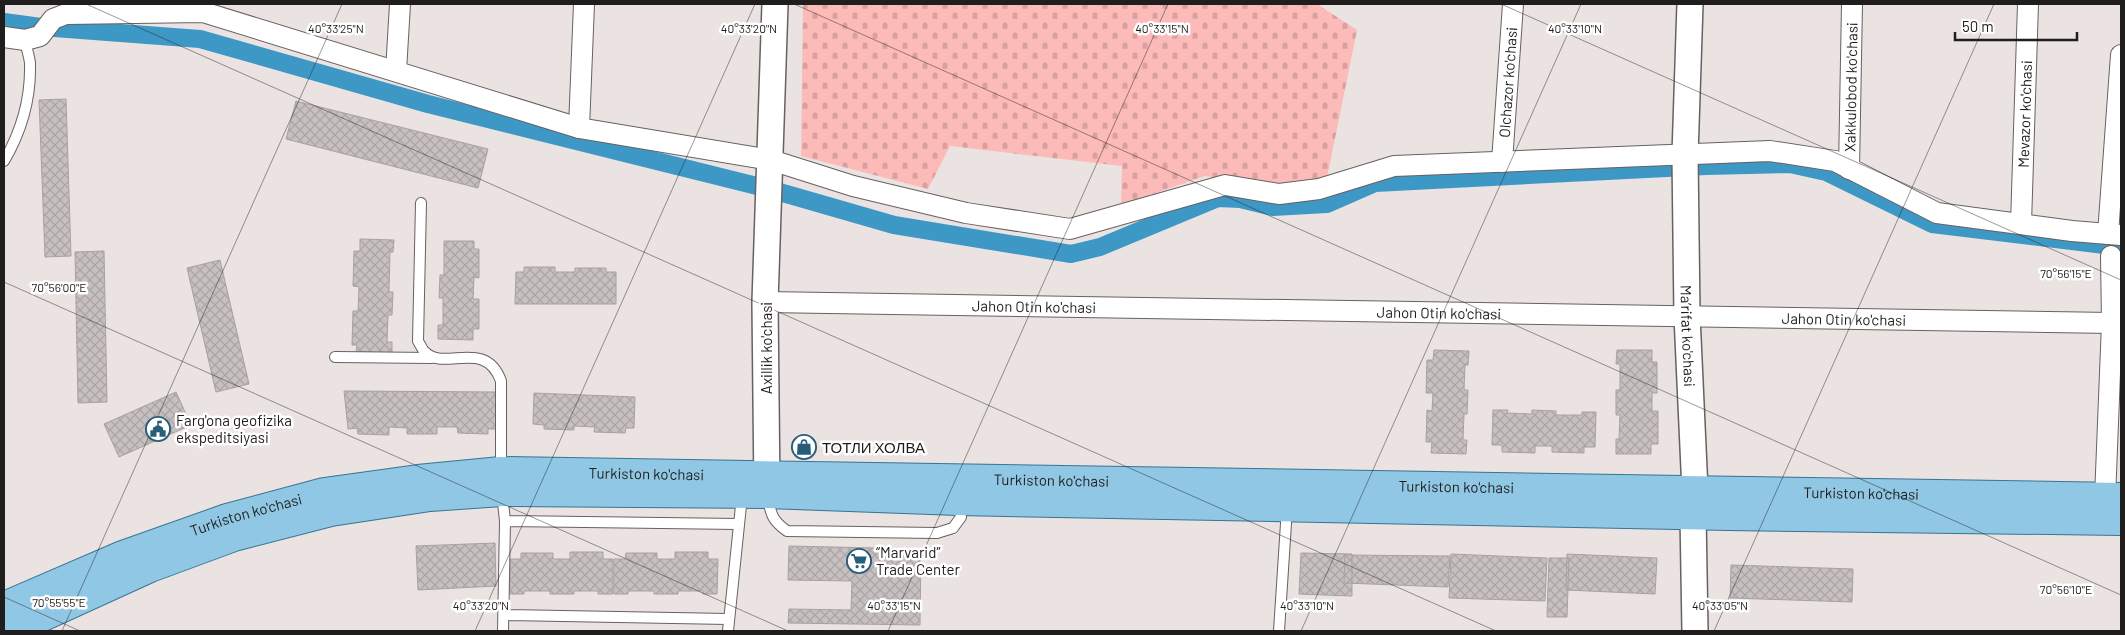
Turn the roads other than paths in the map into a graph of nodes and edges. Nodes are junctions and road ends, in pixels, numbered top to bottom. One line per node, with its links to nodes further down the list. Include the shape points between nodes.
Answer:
1 (400, 4): 12 (street)
2 (584, 4): 13 (street)
3 (775, 4): 17 (street)
4 (1513, 4): 16 (street, Olchazor ko'chasi)
5 (1690, 4): 14 (street)
6 (1852, 4): 18 (street, Xakkulobod ko'chasi)
7 (2028, 4): 20 (street, Mevazor ko'chasi)
8 (204, 8): 10 (street, via 66,14 53,19); 12 (street)
9 (4, 37): 10 (street)
10 (33, 38): 15 (lane, via 27,103 16,139)
11 (2121, 55): 21 (street)
12 (396, 71): 13 (street)
13 (580, 128): 17 (street)
14 (1684, 155): 16 (street); 18 (street, via 1770,151 1835,161); 24 (street, Ma’rifat ko'chasi)
15 (4, 161)
16 (1502, 162): 17 (street, via 1394,166 1319,189 1279,194 1225,185 1070,229 966,213)
17 (770, 165): 23 (street, Axillik ko'chasi)
18 (1849, 168): 20 (street, via 1937,213)
19 (421, 203): 27 (lane, via 418,341 425,353)
20 (2021, 224): 21 (street)
21 (2115, 234)
22 (2111, 256): 25 (street)
23 (765, 302): 24 (street, Jahon Otin ko'chasi); 29 (street, Axillik ko'chasi)
24 (1687, 316): 25 (street, Jahon Otin ko'chasi); 32 (street, Ma’rifat ko'chasi)
25 (2112, 323): 30 (street)
26 (334, 357): 27 (lane)
27 (438, 358): 28 (lane, via 484,359 496,368 501,381)
28 (501, 482): 29 (main road, Turkiston ko'chasi); 35 (lane); 37 (main road, Turkiston ko'chasi, via 418,478 324,492 227,518 120,556); 40 (main road, Turkiston ko'chasi, via 331,512 234,537 150,568)
29 (755, 484): 31 (main road, Turkiston ko'chasi); 31 (lane, via 776,523 787,531 936,533 953,528 961,517); 32 (main road, Turkiston ko'chasi); 36 (lane)
30 (2113, 498): 32 (main road, Turkiston ko'chasi)
31 (958, 501): 33 (main road, Turkiston ko'chasi)
32 (1694, 503): 33 (main road, Turkiston ko'chasi); 34 (main road, Turkiston ko'chasi); 44 (street, Ma’rifat ko'chasi)
33 (1287, 507): 43 (lane)
34 (2121, 521)
35 (505, 522): 36 (lane); 38 (lane)
36 (738, 524): 39 (lane)
37 (4, 606)
38 (504, 615): 39 (lane); 41 (lane)
39 (728, 619): 42 (lane)
40 (12, 631)
41 (504, 631)
42 (728, 631)
43 (1279, 631)
44 (1696, 631)

